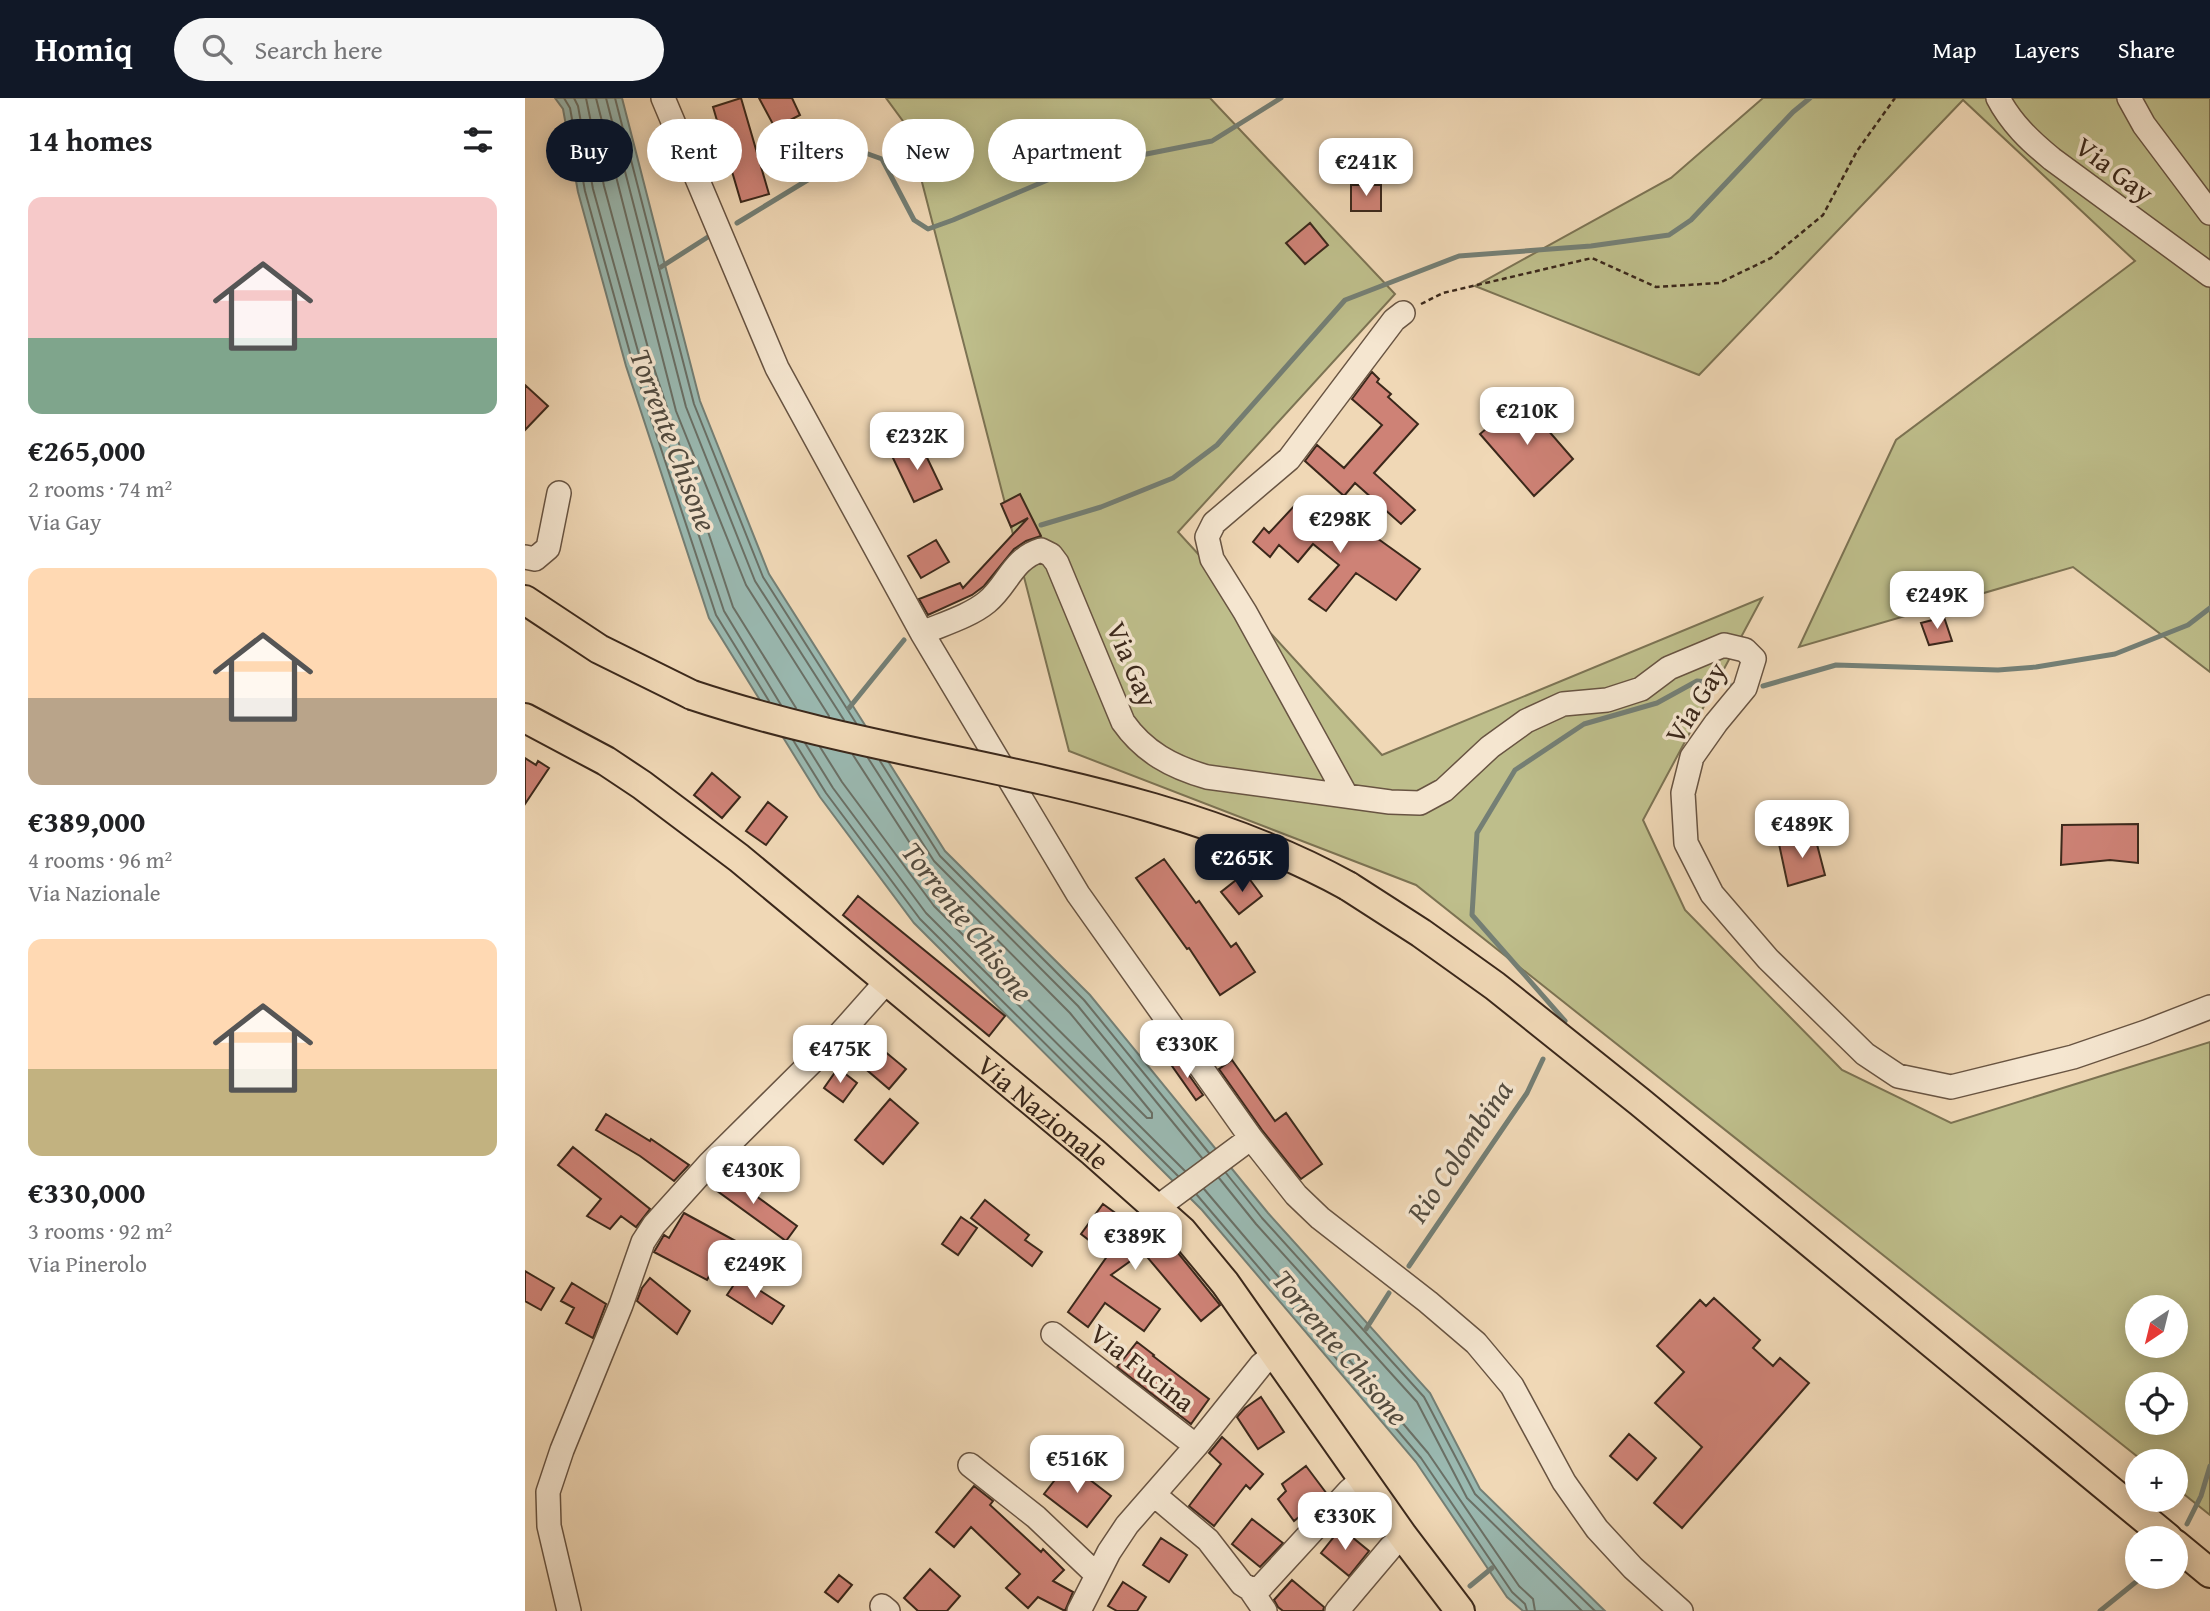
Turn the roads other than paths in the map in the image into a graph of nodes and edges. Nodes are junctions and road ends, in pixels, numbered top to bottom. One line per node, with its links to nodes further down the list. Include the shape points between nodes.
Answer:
1 (663, 98): 11 (street, via 777,368)
2 (1998, 98): 5 (street, Via Gay, via 2028,139)
3 (2129, 98): 4 (street, Via Gay)
4 (2210, 213)
5 (2210, 275)
6 (1403, 313): 14 (street, via 1289,458 1214,523 1207,537 1212,559)
7 (559, 493): 8 (street, via 548,548 535,558)
8 (525, 557)
9 (525, 600): 12 (main road)
10 (525, 616): 12 (main road, via 608,666)
11 (922, 633): 14 (street, Via Gay, via 981,607 1022,559 1041,550 1057,563 1123,722 1145,747 1185,771); 17 (street, via 1078,894)
12 (643, 672): 25 (main road, bridge, via 692,695 820,731 1135,802 1223,829 1348,886 1495,986)
13 (525, 718): 15 (main road, Via Nazionale, via 642,785 739,858)
14 (1346, 795): 16 (street, Via Gay, via 1420,803 1444,790 1526,721 1563,705 1607,700 1641,689 1669,668 1724,645 1745,650 1755,659 1745,688 1692,757 1683,793 1686,842 1712,894 1769,959 1865,1054 1898,1076 1951,1087 2073,1057)
15 (887, 981): 18 (main road, Via Nazionale); 31 (street, via 709,1164 643,1242 548,1492 549,1526)
16 (2210, 1007)
17 (1251, 1138): 18 (street); 36 (street, via 1320,1219 1476,1343 1513,1385 1564,1482 1597,1528)
18 (1157, 1207): 20 (main road, Via Nazionale, via 1209,1261)
19 (1053, 1334): 21 (street, Via Fucina)
20 (1274, 1354): 21 (street, Via Fucina); 23 (main road, Via Nazionale)
21 (1196, 1446): 24 (street, Via Fucina)
22 (970, 1465): 29 (street, via 1036,1517)
23 (1363, 1479): 26 (main road, Via Nazionale); 30 (street, via 1260,1588)
24 (1151, 1498): 29 (street, Via Fucina, via 1127,1525); 30 (street, via 1158,1498 1208,1541)
25 (2153, 1526)
26 (1403, 1536): 34 (street); 35 (main road, Via Nazionale)
27 (2188, 1555): 28 (main road)
28 (2210, 1573)
29 (1097, 1575): 32 (street, Via Fucina)
30 (1250, 1589): 33 (street)
31 (569, 1611)
32 (1079, 1611)
33 (1265, 1611)
34 (1337, 1611)
35 (1460, 1611)
36 (1681, 1611)

